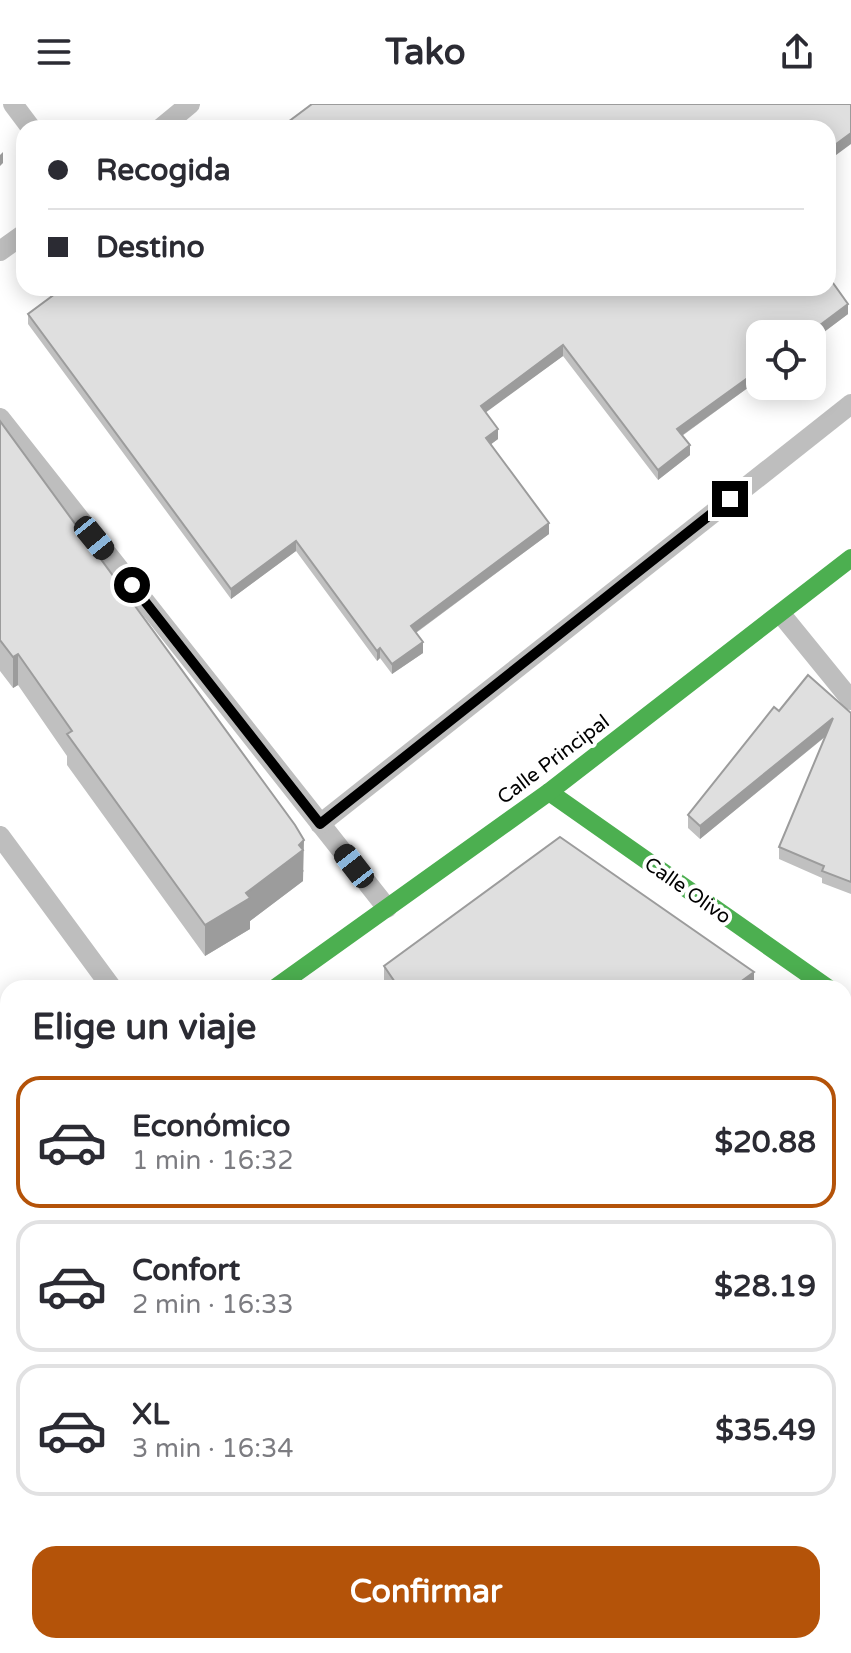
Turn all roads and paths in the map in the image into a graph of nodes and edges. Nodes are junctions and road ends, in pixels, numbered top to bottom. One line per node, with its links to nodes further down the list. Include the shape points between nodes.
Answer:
1 (190, 104): 2 (lane)
2 (171, 120)
3 (851, 404): 9 (lane)
4 (0, 418): 9 (lane)
5 (851, 558): 6 (street, Calle Principal)
6 (781, 614): 7 (lane); 8 (street, Calle Principal)
7 (851, 700)
8 (549, 792): 11 (street, Calle Principal); 14 (street, Calle Olivo)
9 (320, 824): 11 (lane)
10 (0, 836): 12 (lane)
11 (387, 908): 13 (street, Calle Principal)
12 (100, 980)
13 (286, 980)
14 (816, 980)

